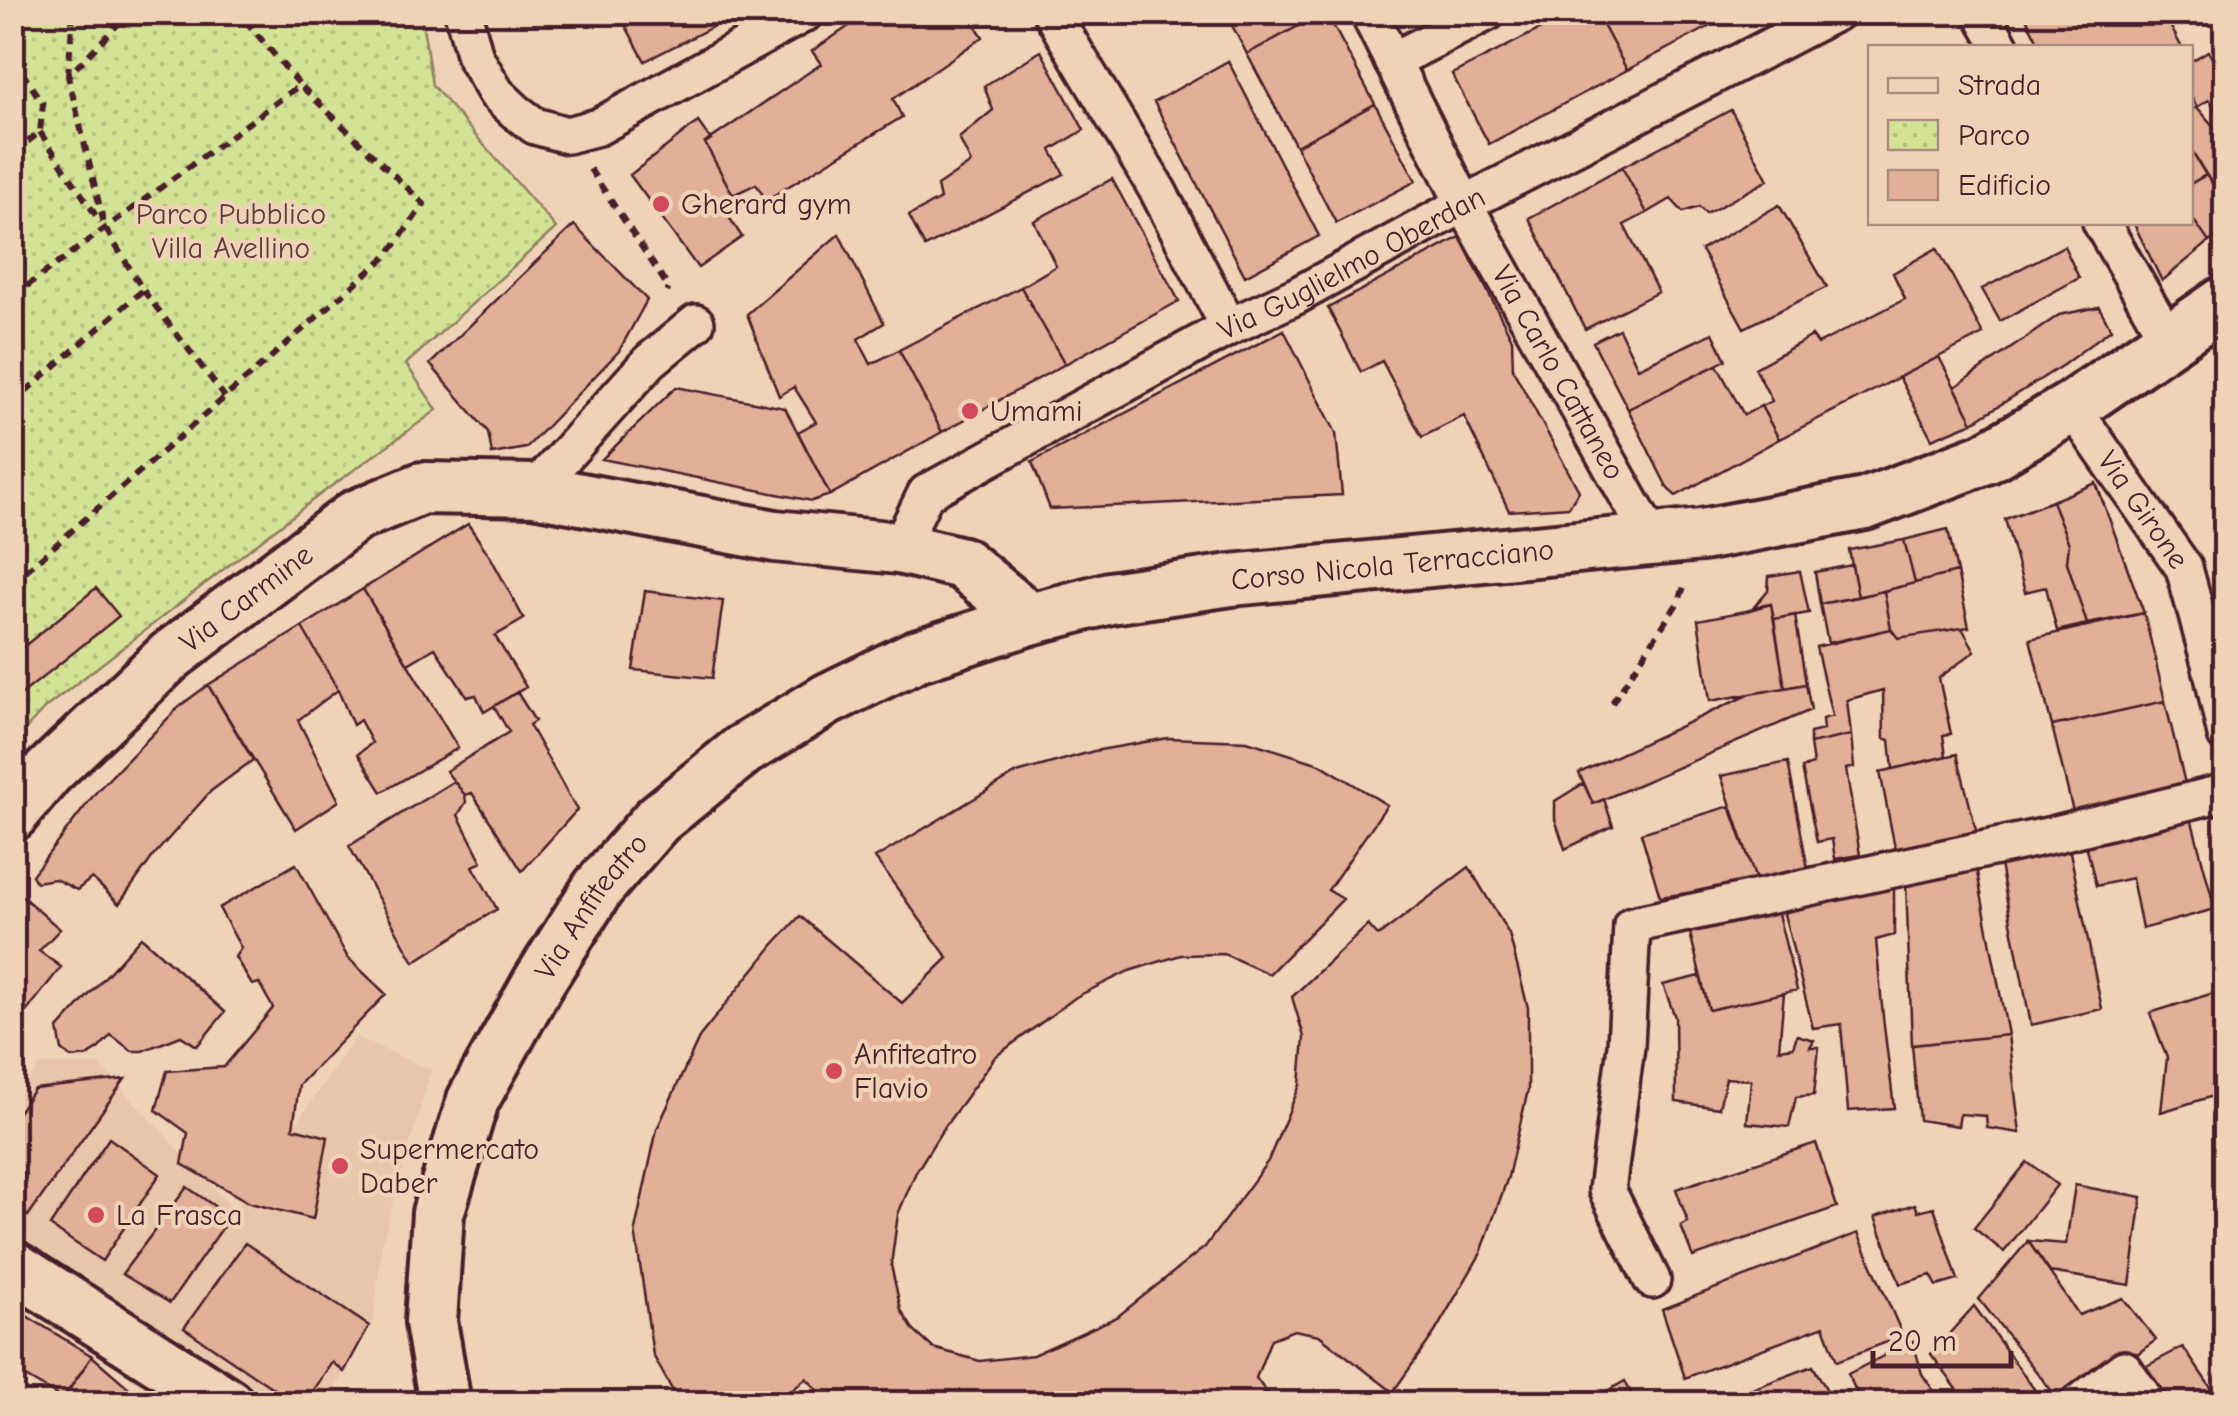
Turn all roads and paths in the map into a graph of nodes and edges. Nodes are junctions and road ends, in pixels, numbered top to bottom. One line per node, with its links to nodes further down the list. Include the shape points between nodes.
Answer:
1 (74, 12): 15 (path)
2 (130, 12): 15 (path)
3 (238, 12): 16 (path)
4 (463, 12): 18 (street, via 475,56 496,93 535,126)
5 (807, 12): 11 (street)
6 (1051, 12): 28 (street, via 1158,191)
7 (1368, 12): 14 (street, Via Carlo Cattaneo)
8 (1488, 12): 14 (street)
9 (1837, 12): 20 (street, Via Guglielmo Oberdan)
10 (1981, 12): 12 (street)
11 (758, 24): 18 (street, via 598,127)
12 (1999, 45)
13 (12, 57): 17 (path, via 42,104)
14 (1392, 60): 20 (street, Via Carlo Cattaneo)
15 (68, 76): 22 (path)
16 (300, 86): 22 (path); 30 (path, via 424,204 388,256)
17 (40, 132): 19 (path); 22 (path)
18 (567, 135): 26 (path, via 670,288)
19 (12, 154)
20 (1464, 204): 28 (street, Via Guglielmo Oberdan); 35 (street, Via Carlo Cattaneo)
21 (2103, 225): 29 (street)
22 (104, 228): 23 (path); 24 (path)
23 (143, 290): 30 (path); 31 (path)
24 (12, 297)
25 (2226, 300): 29 (main road, Corso Nicola Terracciano)
26 (659, 305)
27 (696, 323): 33 (street, via 650,362)
28 (1228, 327): 36 (street, Via Guglielmo Oberdan, via 926,493)
29 (2169, 341): 32 (main road, Corso Nicola Terracciano)
30 (225, 397): 37 (path)
31 (12, 404)
32 (2072, 407): 34 (main road, Corso Nicola Terracciano, via 1986,458 1865,504); 40 (street, Via Girone, via 2184,568)
33 (534, 490): 36 (main road, via 774,536); 42 (main road, Via Carmine, via 422,488 356,516 170,656)
34 (1702, 536): 35 (main road, Corso Nicola Terracciano); 39 (path, via 1678,601)
35 (1653, 541): 38 (main road, Corso Nicola Terracciano, via 1231,580 1110,598)
36 (899, 548): 38 (main road, via 962,563)
37 (12, 583)
38 (1030, 619): 46 (main road, Via Anfiteatro, via 916,656 743,750 658,820 598,888 473,1100 438,1213 431,1322)
39 (1612, 703)
40 (2226, 736)
41 (2226, 792): 44 (street, via 1632,926 1626,1046 1607,1190)
42 (12, 815)
43 (12, 1266): 45 (main road)
44 (1652, 1280)
45 (204, 1396)
46 (445, 1404)
47 (2078, 1404): 48 (street, via 2124,1369)
48 (2148, 1404)

